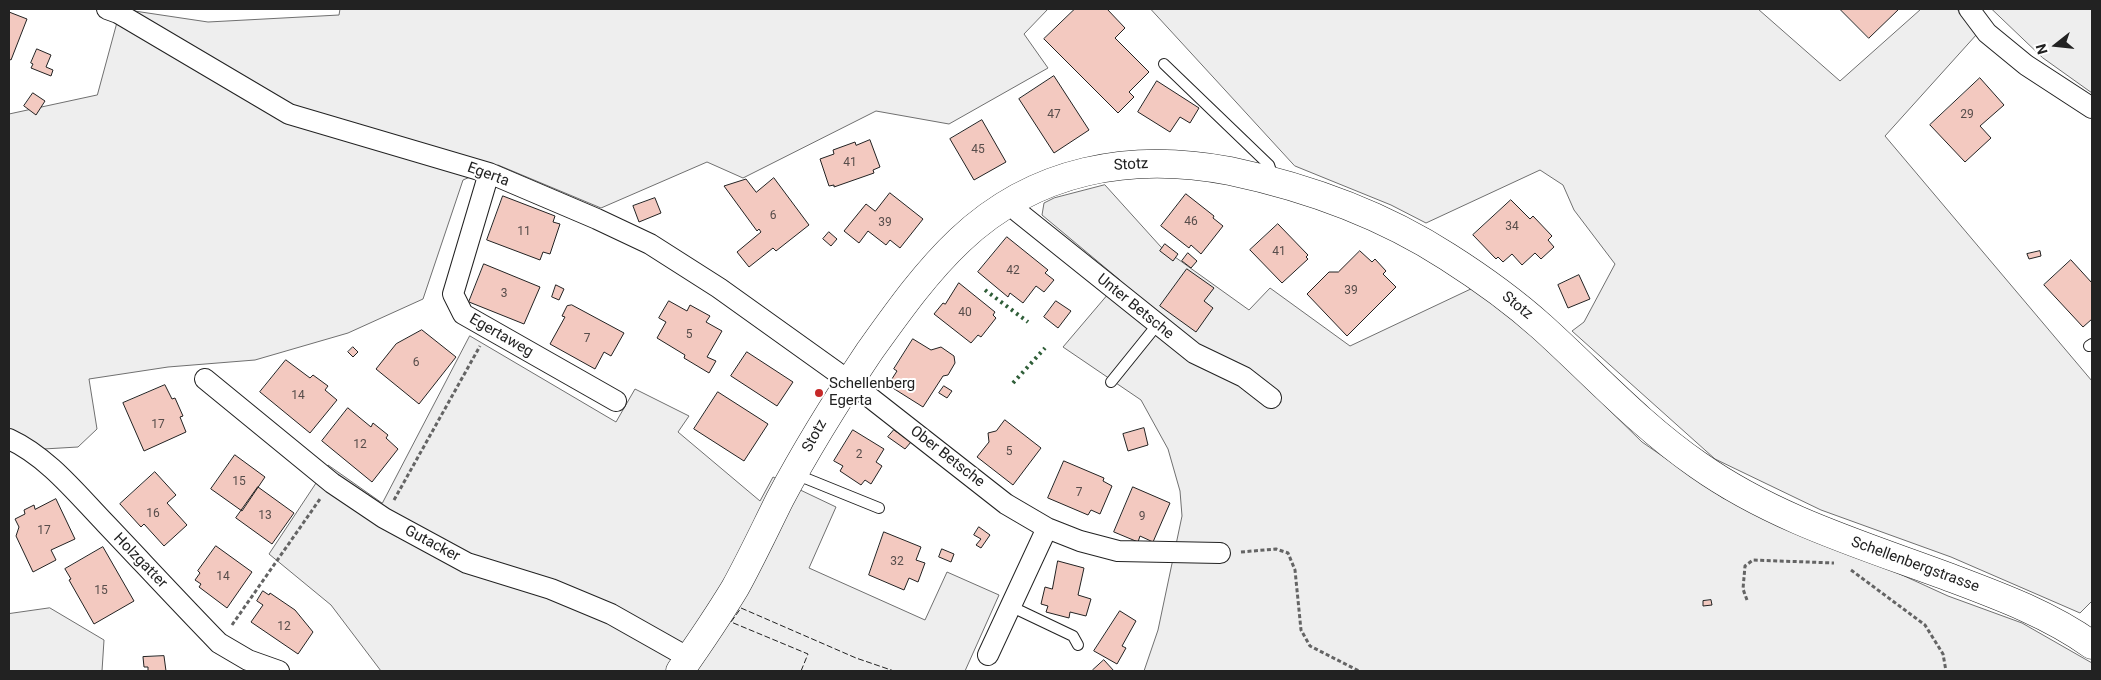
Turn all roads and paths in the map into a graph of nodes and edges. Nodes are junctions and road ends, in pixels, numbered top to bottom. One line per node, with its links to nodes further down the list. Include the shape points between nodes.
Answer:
1 (107, 9): 5 (street, Egerta, via 290,114)
2 (1969, 9): 4 (street, via 1987,33 2026,65)
3 (1164, 64): 6 (lane, via 1269,165)
4 (2092, 108)
5 (489, 173): 9 (street, Egertaweg, via 453,294 463,314); 11 (street, Egerta, via 650,244 719,288)
6 (1275, 183): 7 (street, Stotz, via 1213,168 1129,163 1071,175); 18 (street, Stotz, via 1348,206 1393,226 1493,287 1539,324 1670,446)
7 (1011, 202): 8 (street, Unter Betsche, via 1018,212); 11 (street, Stotz, via 980,223 948,252 901,306)
8 (1157, 325): 12 (lane); 13 (street, Unter Betsche, via 1194,353 1244,377)
9 (490, 329): 14 (street, Egertaweg); 20 (path)
10 (205, 379): 17 (street, Gutacker)
11 (850, 381): 16 (street, Stotz); 21 (street, Ober Betsche, via 1006,504)
12 (1111, 382)
13 (1270, 398)
14 (616, 401)
15 (9, 439): 32 (street, Holzgatter, via 38,457 65,482 219,643 248,660)
16 (794, 474): 19 (lane); 31 (street, Stotz, via 734,590)
17 (332, 482): 20 (street, Gutacker); 27 (path)
18 (1735, 490): 29 (street, Schellenbergstrasse, via 1788,517 2020,604)
19 (878, 508)
20 (384, 518): 31 (street, Gutacker, via 467,563 551,589 611,614)
21 (1047, 528): 22 (street, Ober Betsche, via 1118,551); 26 (street)
22 (1220, 553): 33 (path, via 1276,549 1288,553 1295,570 1300,630 1310,646)
23 (1842, 563): 25 (path, via 1752,560 1745,566 1743,589)
24 (1850, 569): 34 (path, via 1925,625 1943,654)
25 (1747, 600)
26 (1010, 606): 28 (lane, via 1073,636); 30 (street)
27 (228, 631)
28 (1078, 645)
29 (2092, 645)
30 (988, 655)
31 (685, 665)
32 (278, 671)
33 (1359, 671)
34 (1946, 671)

